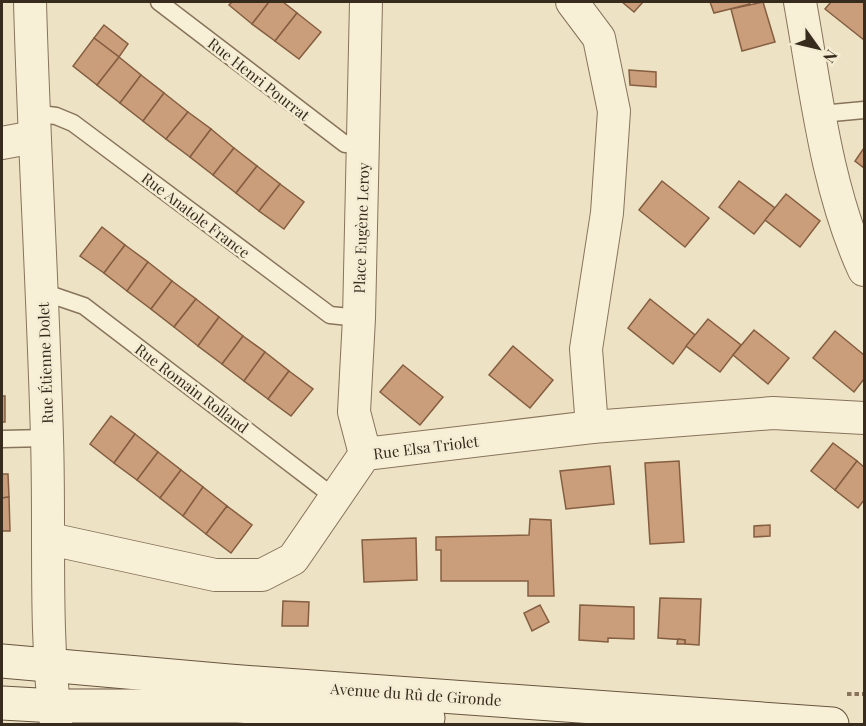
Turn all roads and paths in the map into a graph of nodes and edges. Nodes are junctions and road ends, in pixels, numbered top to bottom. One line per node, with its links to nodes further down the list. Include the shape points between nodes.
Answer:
1 (30, 2): 8 (street, Rue Étienne Dolet)
2 (159, 2): 10 (lane, Rue Henri Pourrat, via 345,144)
3 (366, 2): 10 (street, Place Eugène Leroy)
4 (572, 2): 15 (street, via 599,38 614,111 607,213 586,349)
5 (800, 2): 7 (street)
6 (864, 110): 7 (lane)
7 (821, 114): 11 (street, via 832,177)
8 (33, 125): 9 (street); 12 (street, Rue Étienne Dolet); 13 (lane, Rue Anatole France, via 56,116 73,123 330,315)
9 (2, 143)
10 (364, 143): 13 (street, Place Eugène Leroy)
11 (863, 264)
12 (43, 292): 16 (street, Rue Étienne Dolet); 19 (lane, Rue Romain Rolland, via 84,306)
13 (358, 318): 18 (street, Place Eugène Leroy, via 354,412)
14 (864, 418): 15 (street, Rue Elsa Triolet, via 774,413)
15 (592, 427): 18 (street, Rue Elsa Triolet)
16 (47, 438): 17 (lane); 20 (street, Rue Étienne Dolet)
17 (2, 439)
18 (364, 454): 19 (street, Rue Elsa Triolet)
19 (334, 497): 20 (street, Rue Elsa Triolet, via 293,559 262,575 214,575)
20 (50, 539): 22 (street, Rue Étienne Dolet)
21 (2, 661): 22 (main road, Avenue du Rû de Gironde)
22 (51, 665): 24 (street, Rue Étienne Dolet); 26 (main road, Avenue du Rû de Gironde)
23 (2, 703): 24 (main road, Avenue du Rû de Gironde)
24 (56, 715): 25 (main road, Avenue du Rû de Gironde, via 238,706)
25 (531, 724)
26 (832, 724)

